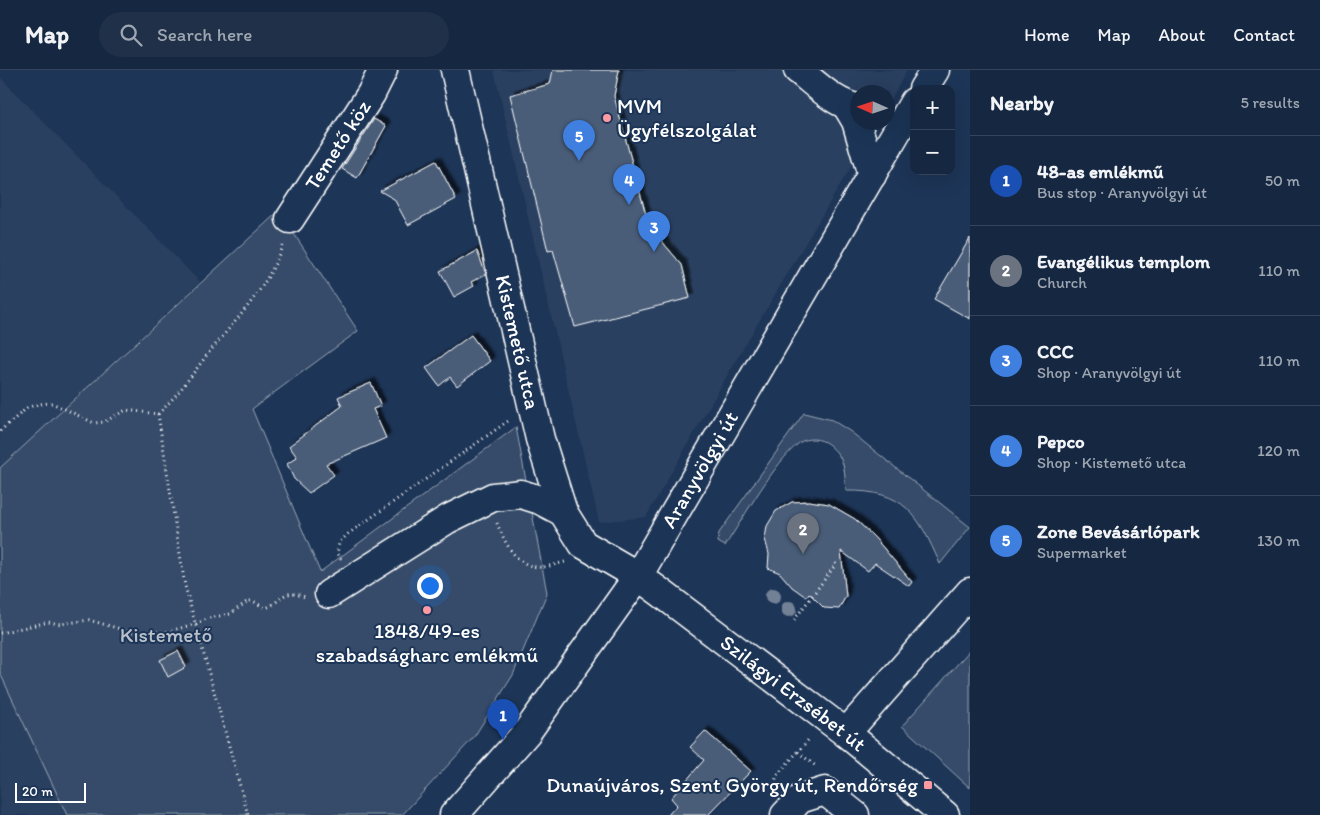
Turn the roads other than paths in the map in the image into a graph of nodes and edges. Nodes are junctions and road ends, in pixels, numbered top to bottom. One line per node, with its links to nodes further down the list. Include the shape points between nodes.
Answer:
1 (382, 70): 9 (street, Temető köz, via 371,94)
2 (455, 70): 10 (street, Kistemető utca, via 532,404)
3 (798, 70): 6 (street)
4 (935, 70): 5 (street, Aranyvölgyi út)
5 (909, 101): 8 (street, Aranyvölgyi út)
6 (850, 106)
7 (859, 130): 8 (street)
8 (872, 174): 11 (street, Aranyvölgyi út)
9 (290, 219)
10 (563, 512): 11 (street, Kistemető utca, via 583,544); 13 (street, via 521,494 493,497 448,519)
11 (638, 576): 14 (street, Szilágyi Erzsébet út); 16 (street, Aranyvölgyi út, via 527,732)
12 (970, 592): 14 (street)
13 (319, 596)
14 (846, 733): 18 (street, Szilágyi Erzsébet út)
15 (778, 805): 17 (street, via 825,791)
16 (454, 815)
17 (855, 815)
18 (945, 815)

